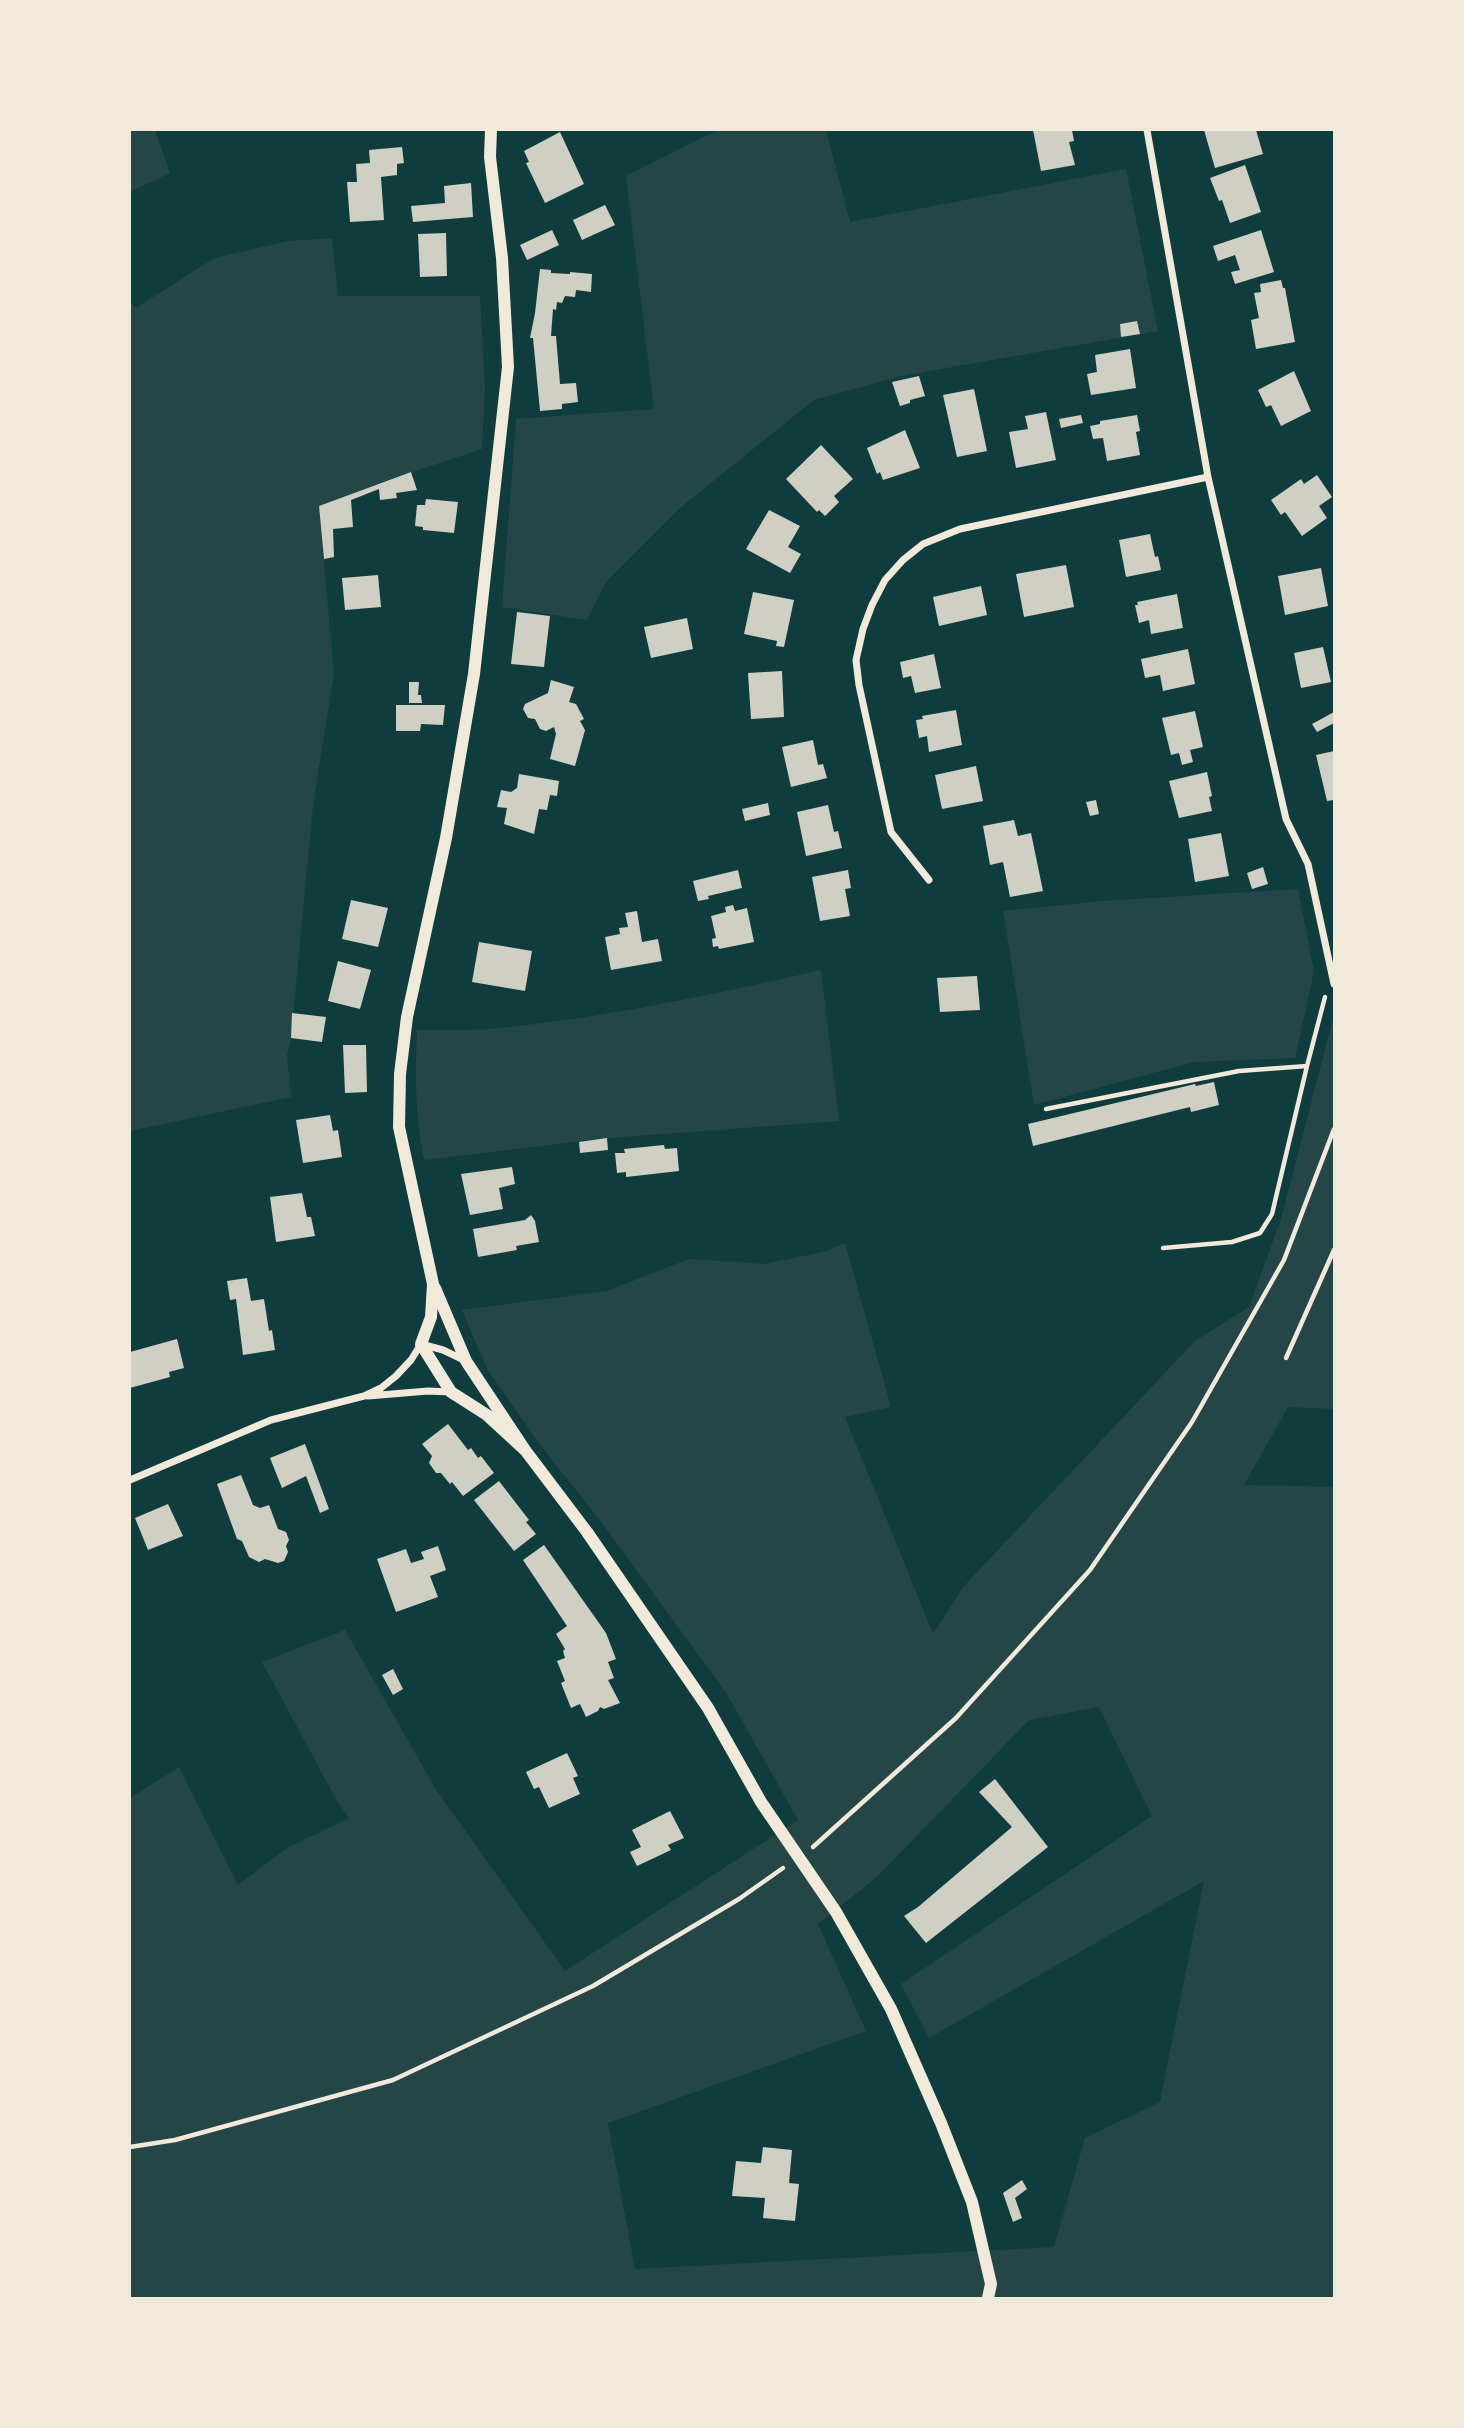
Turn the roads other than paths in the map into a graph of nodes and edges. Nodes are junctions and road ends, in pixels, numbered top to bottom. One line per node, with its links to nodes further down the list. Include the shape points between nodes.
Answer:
1 (491, 130): 6 (street, via 508,367 474,674 400,1074 399,1127)
2 (1147, 130): 3 (street)
3 (1208, 477): 4 (street, via 960,529 923,544 885,580 863,629 856,660 859,685 891,832); 5 (street, via 1286,819 1308,863)
4 (929, 880)
5 (1333, 980)
6 (433, 1284): 7 (street, via 431,1317); 8 (street)
7 (421, 1343): 8 (street); 9 (street); 10 (street, via 396,1376)
8 (466, 1361): 11 (street)
9 (450, 1392): 10 (street); 11 (street, via 487,1415)
10 (364, 1396): 12 (street, via 271,1420)
11 (525, 1450): 13 (street, via 708,1708 761,1802 836,1912 891,2009 972,2202 990,2284)
12 (130, 1480)
13 (988, 2298)

